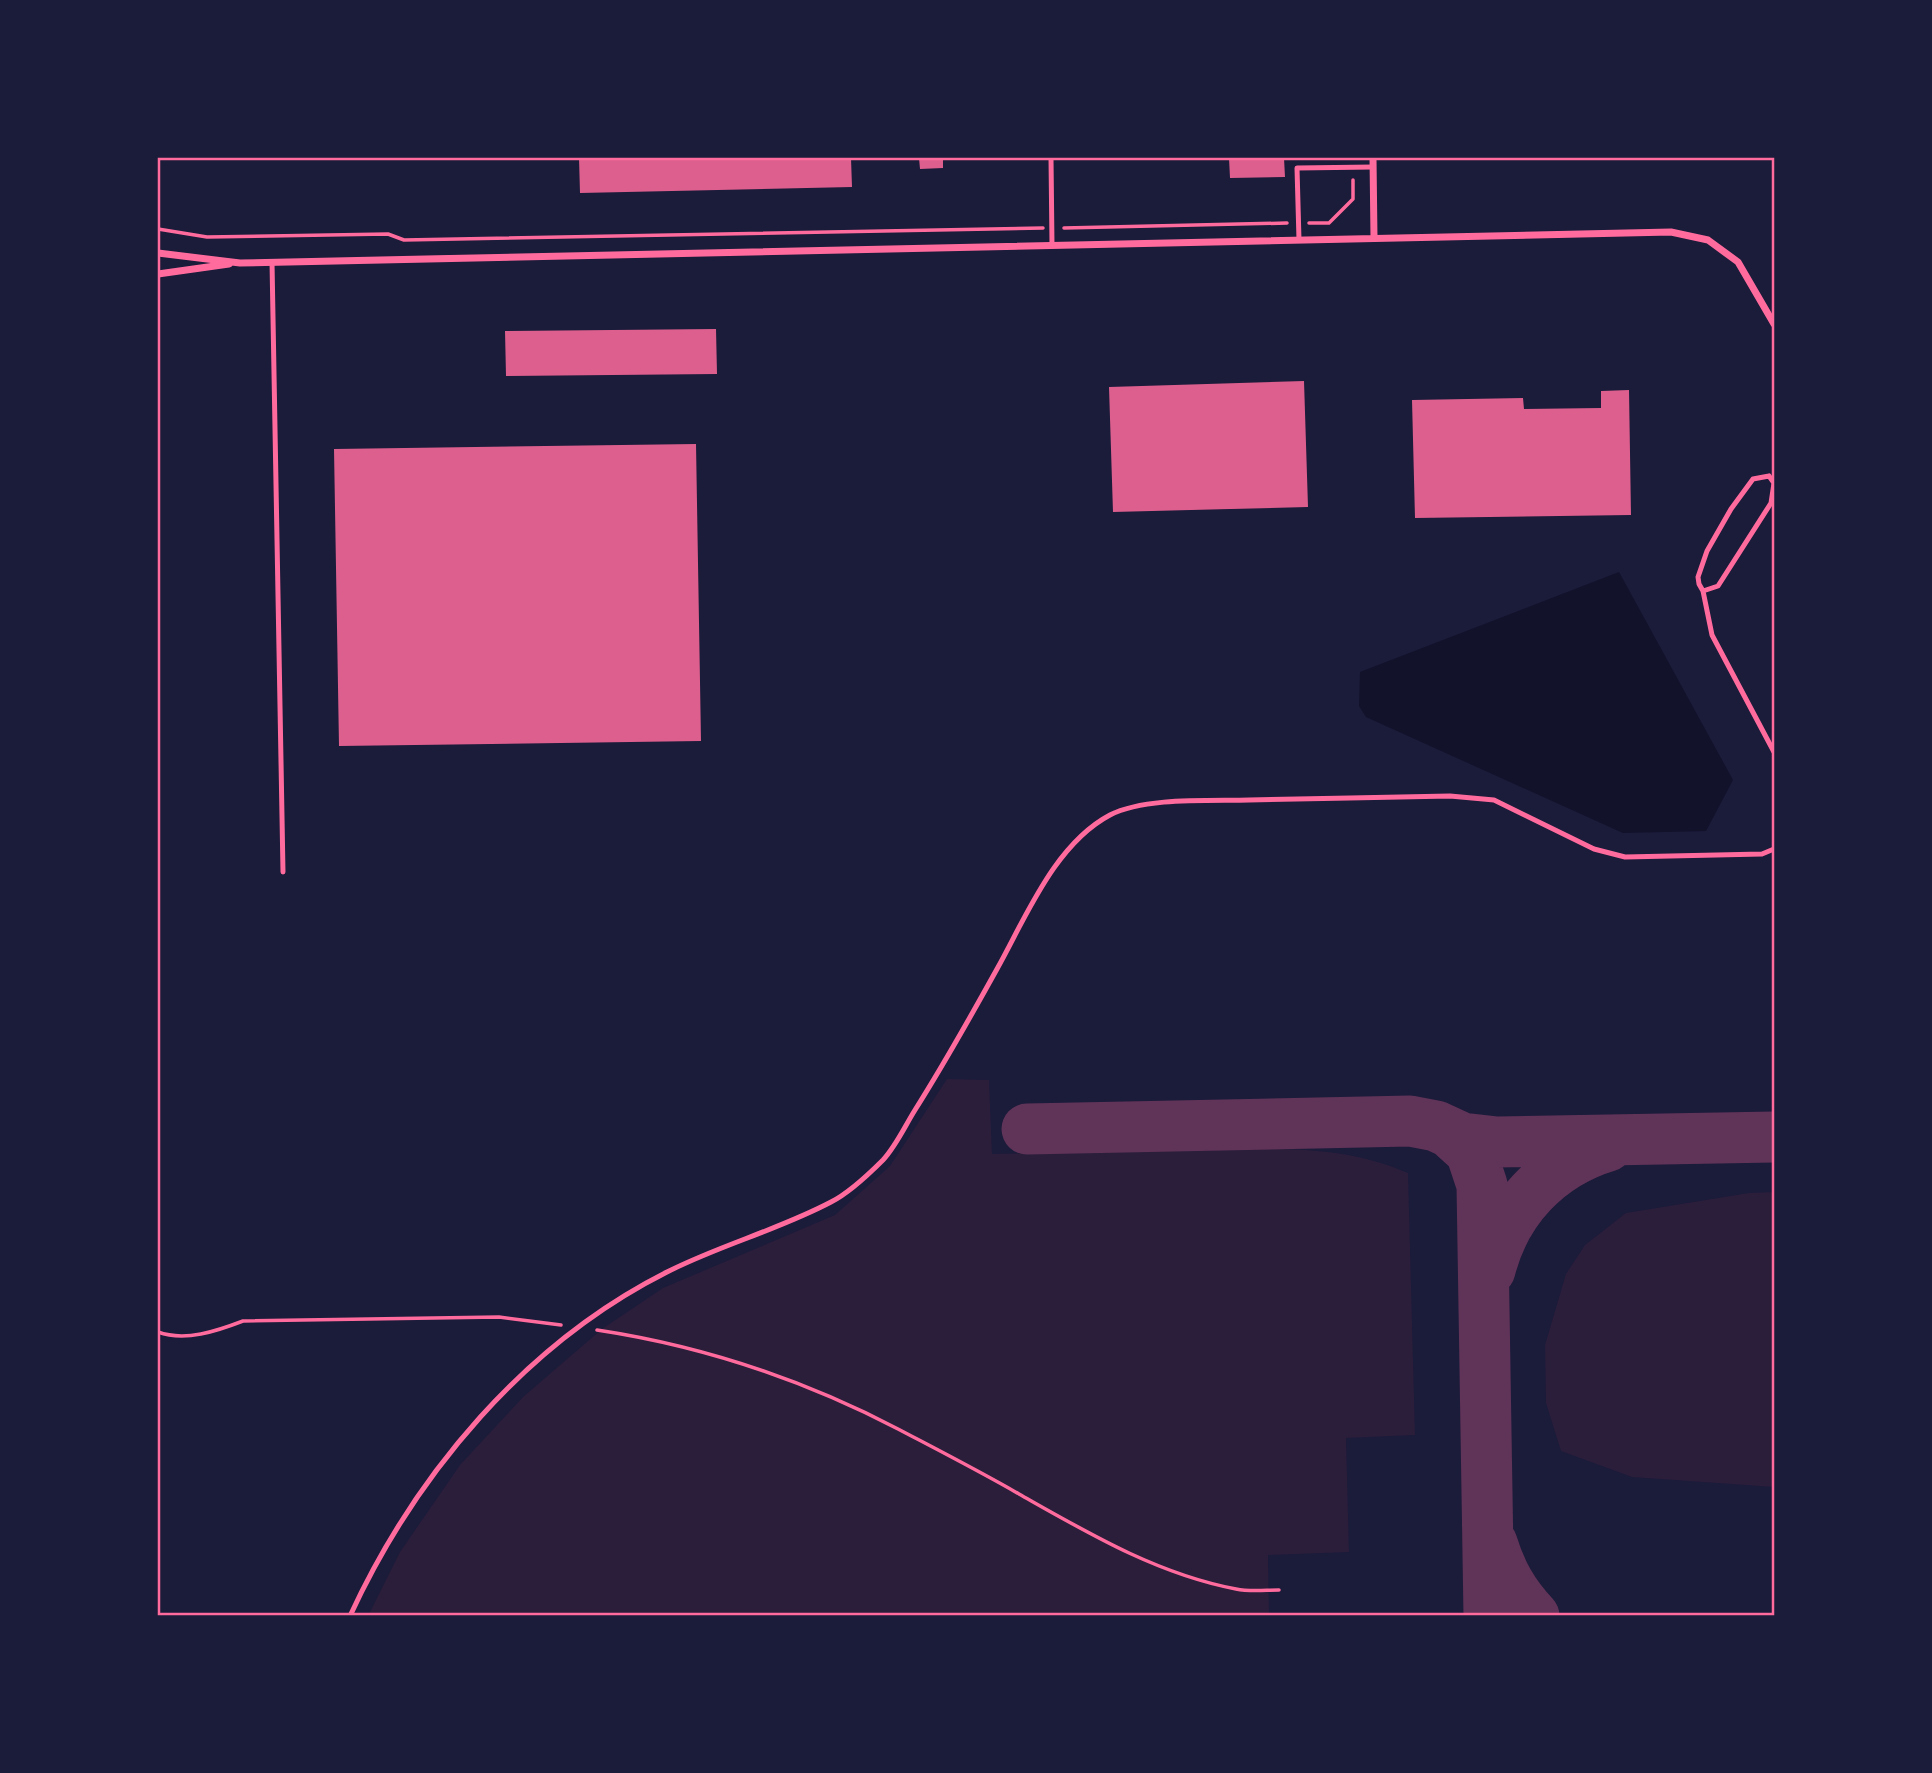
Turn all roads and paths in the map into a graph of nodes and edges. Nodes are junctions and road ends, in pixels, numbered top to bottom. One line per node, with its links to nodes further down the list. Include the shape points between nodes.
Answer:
1 (1051, 158): 6 (lane)
2 (1373, 158): 4 (street)
3 (1353, 167): 4 (lane); 5 (path, via 1353,199 1329,223); 5 (lane, via 1297,169)
4 (1374, 167): 8 (street)
5 (1298, 223): 6 (path); 9 (lane)
6 (1052, 228): 7 (path, via 404,240 388,234 207,237); 10 (lane)
7 (158, 229)
8 (1374, 238): 9 (street); 15 (street, via 1671,232 1708,240 1738,262)
9 (1299, 240): 10 (street)
10 (1052, 245): 12 (street)
11 (158, 253): 13 (street)
12 (272, 262): 13 (street); 21 (lane)
13 (240, 263): 14 (street)
14 (158, 274)
15 (1774, 324)
16 (1774, 468): 17 (lane)
17 (1769, 476): 18 (lane, via 1774,483 1771,503 1718,586); 18 (lane, via 1753,480 1731,509 1707,551 1699,584)
18 (1703, 591): 19 (lane, via 1712,635)
19 (1774, 752)
20 (1774, 849): 22 (lane, via 1762,854 1625,857 1594,849 1494,800 1450,796 1160,802 1111,814 1074,841 1048,878 885,1158 835,1200 666,1272)
21 (283, 872)
22 (580, 1328): 23 (path, via 499,1317 243,1321 213,1332 170,1337); 24 (path, via 642,1337 738,1361 895,1427 1100,1540 1180,1575 1239,1590); 25 (lane, via 502,1393 455,1446 398,1525)
23 (158, 1332)
24 (1279, 1590)
25 (350, 1615)

